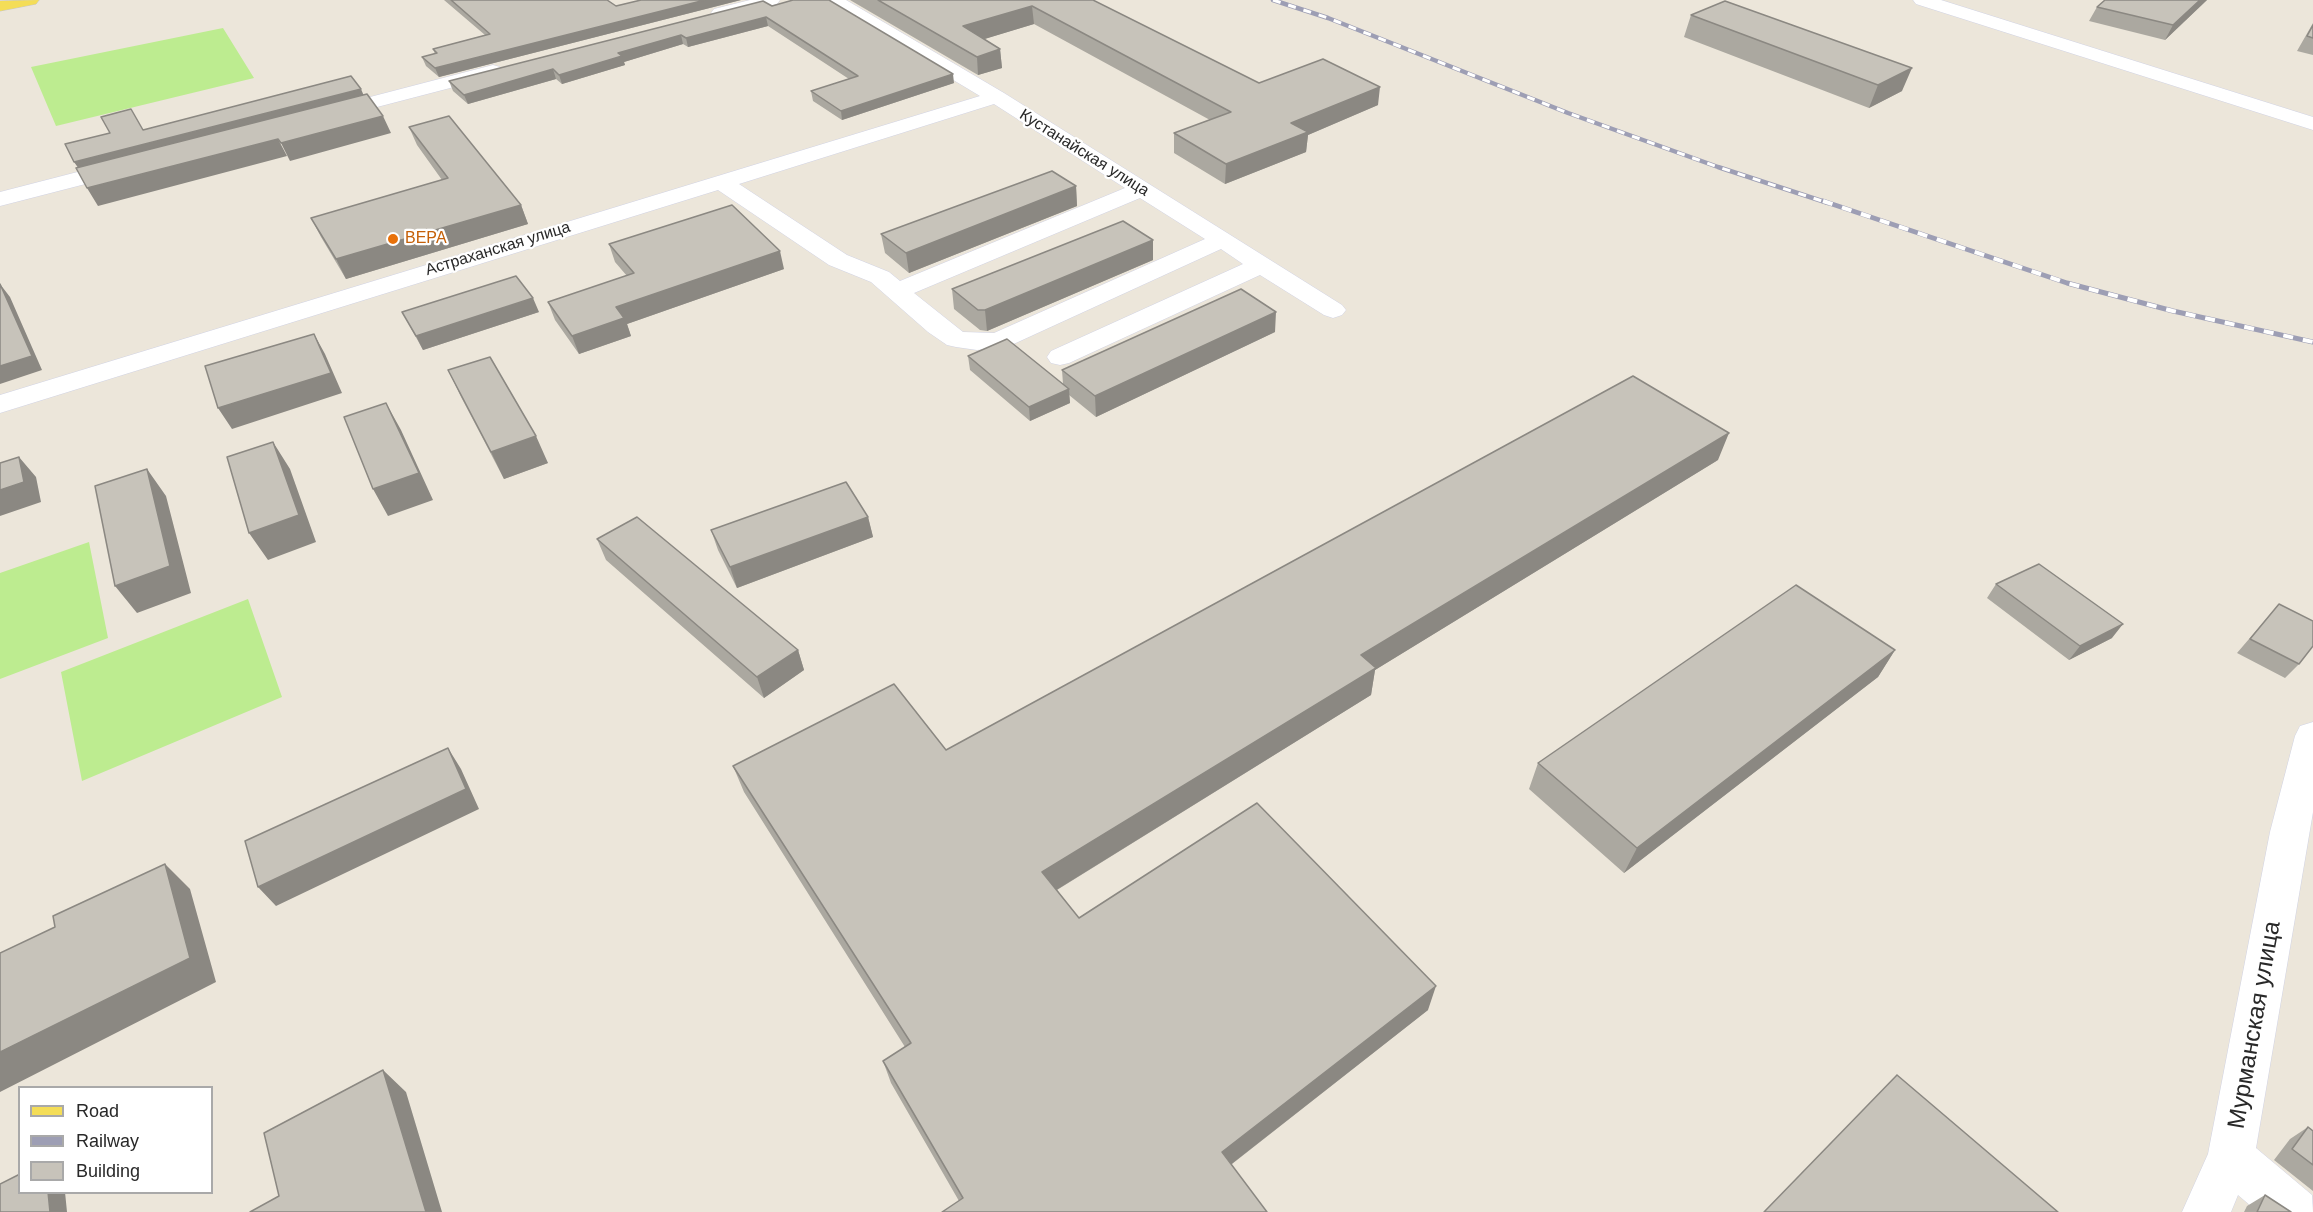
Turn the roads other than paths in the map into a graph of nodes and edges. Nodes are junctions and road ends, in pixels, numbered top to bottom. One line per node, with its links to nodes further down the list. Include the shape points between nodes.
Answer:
1 (30, 0): 5 (main road)
2 (771, 0): 6 (street)
3 (832, 0): 8 (street, Кустанайская улица)
4 (1922, 0): 10 (street)
5 (0, 6)
6 (701, 18)
7 (516, 66): 9 (street)
8 (997, 97): 12 (street, Астраханская улица); 13 (street, Кустанайская улица)
9 (308, 119)
10 (2313, 124)
11 (148, 160): 14 (street)
12 (720, 181): 17 (street, via 838,260 880,276); 20 (street, Астраханская улица)
13 (1141, 189): 15 (street, Кустанайская улица); 17 (street)
14 (0, 198)
15 (1222, 240): 16 (street, Кустанайская улица); 17 (street, via 998,341 956,339)
16 (1261, 265): 18 (street, Кустанайская улица); 19 (street)
17 (898, 291)
18 (1332, 310)
19 (1060, 357)
20 (0, 404)
21 (2313, 736): 22 (street, Мурманская улица)
22 (2301, 840): 23 (street, Мурманская улица)
23 (2231, 1158): 24 (street, Мурманская улица); 25 (street)
24 (2206, 1212)
25 (2295, 1212)

